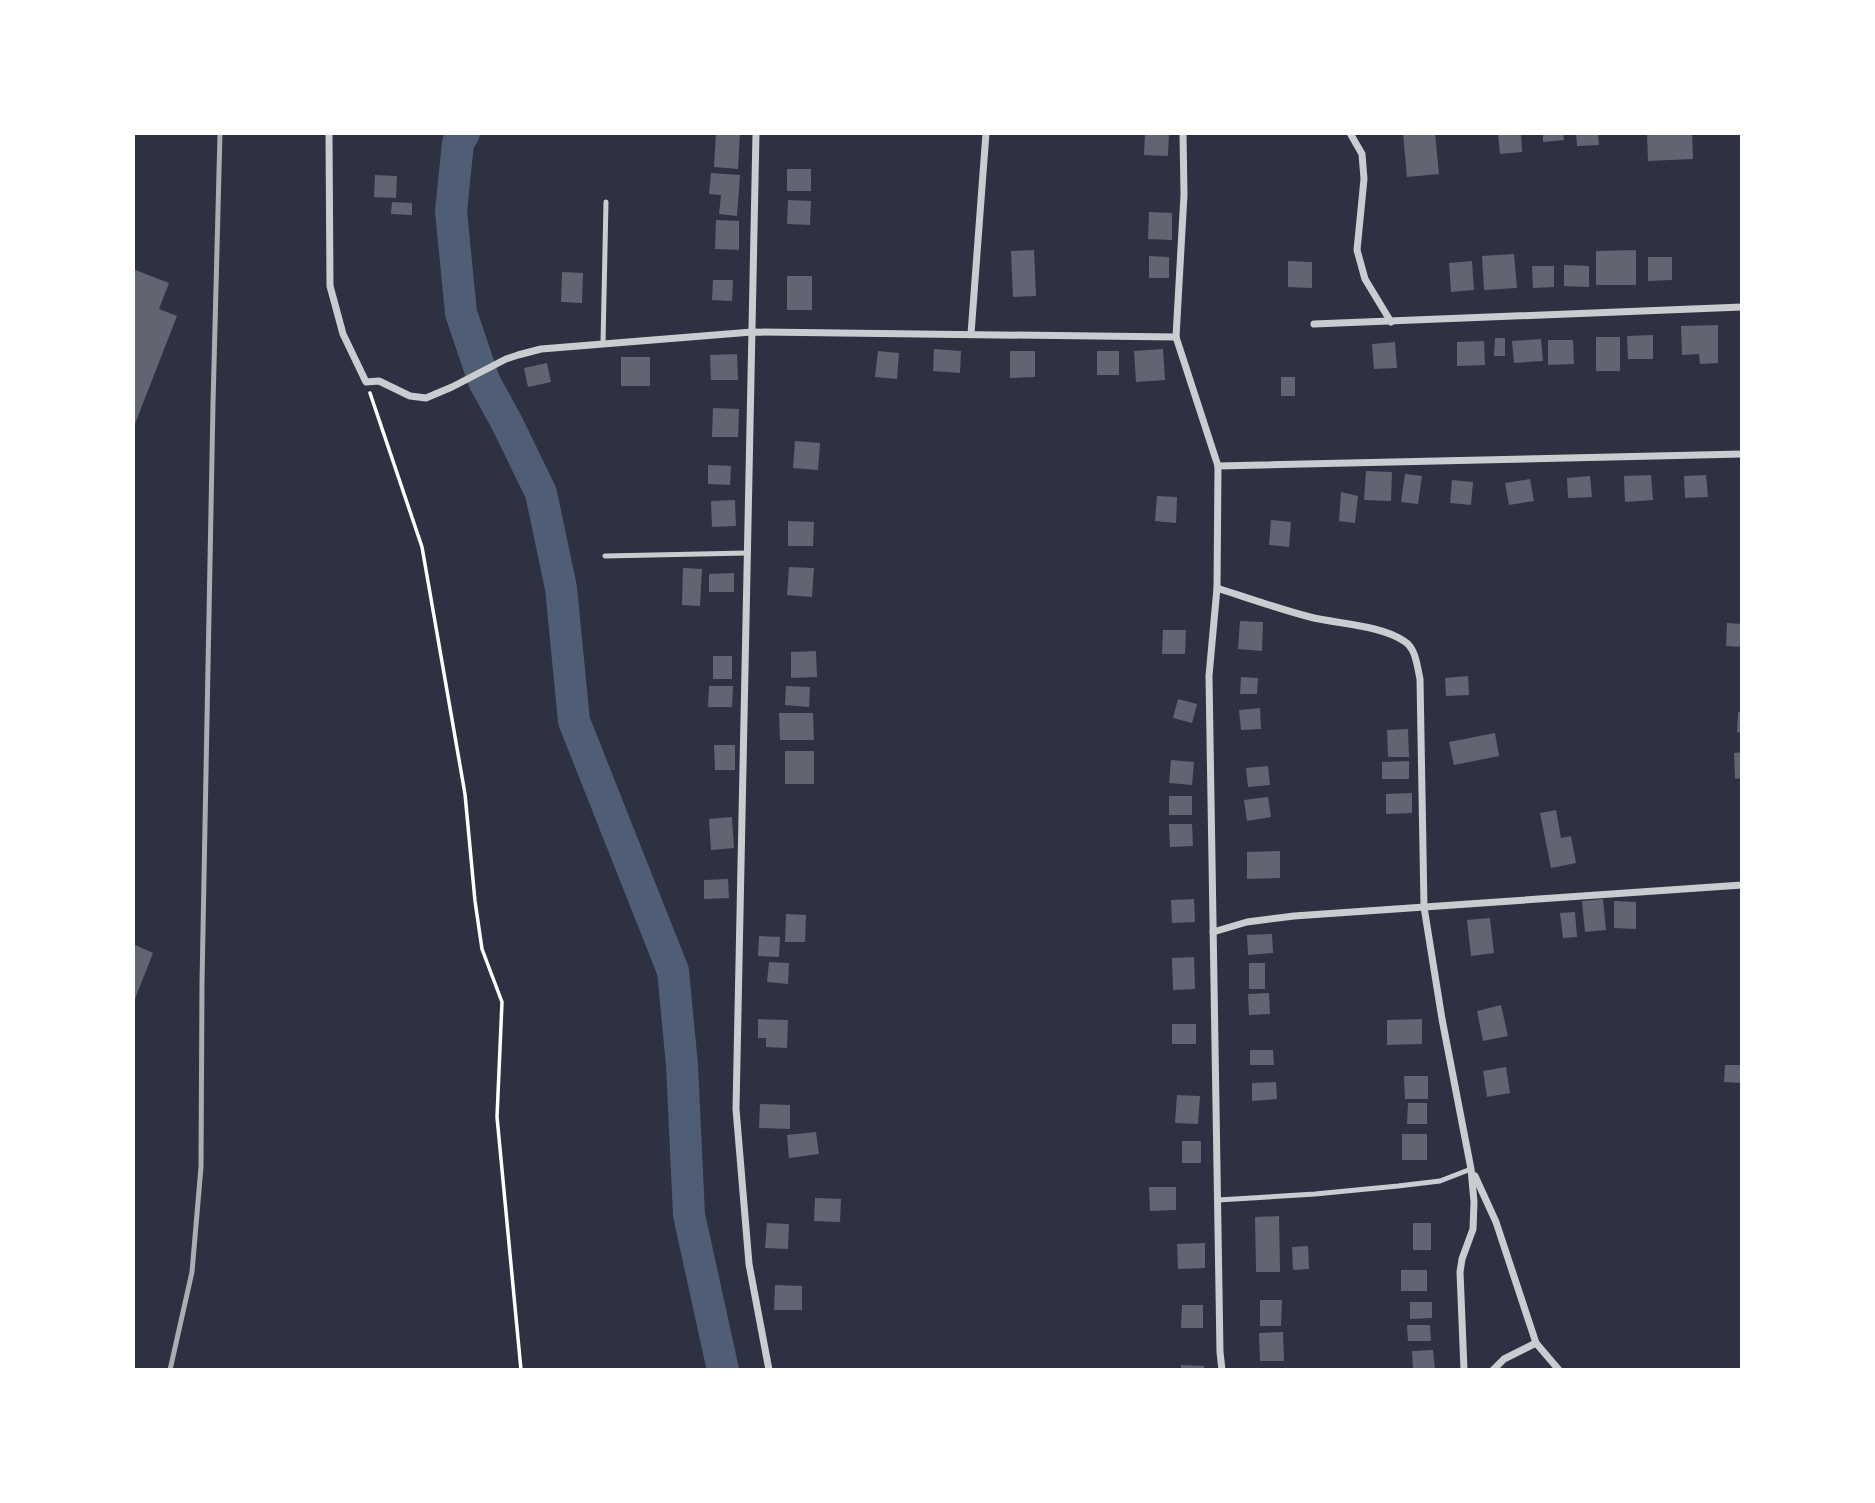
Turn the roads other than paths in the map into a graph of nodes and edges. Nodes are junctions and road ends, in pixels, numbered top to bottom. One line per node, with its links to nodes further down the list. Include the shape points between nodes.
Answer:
1 (329, 133): 13 (street, via 330,286 343,334 366,382 379,381 410,396 426,398 518,355)
2 (756, 133): 10 (street)
3 (986, 133): 11 (street)
4 (1183, 133): 12 (street)
5 (1350, 133): 8 (street, via 1362,154 1364,179 1357,250 1365,279)
6 (606, 202): 13 (lane)
7 (1742, 307): 8 (street)
8 (1391, 322): 9 (street)
9 (1314, 324)
10 (752, 332): 11 (street); 13 (street); 16 (street)
11 (971, 334): 12 (street)
12 (1176, 337): 15 (street)
13 (603, 344)
14 (1742, 454): 15 (street)
15 (1218, 466): 18 (street)
16 (747, 553): 17 (lane); 25 (street, via 736,1110 749,1264)
17 (605, 556)
18 (1217, 588): 20 (street, via 1407,642 1420,679); 21 (street, via 1209,676)
19 (1742, 885): 20 (street)
20 (1424, 907): 21 (street, via 1247,922); 22 (street)
21 (1213, 932): 23 (street)
22 (1471, 1169): 23 (lane, via 1440,1181 1409,1185); 24 (street, via 1496,1222); 27 (street, via 1473,1229 1460,1272)
23 (1217, 1200): 26 (street)
24 (1536, 1343): 28 (street); 29 (street)
25 (769, 1370)
26 (1222, 1370)
27 (1464, 1370)
28 (1493, 1370)
29 (1559, 1370)

